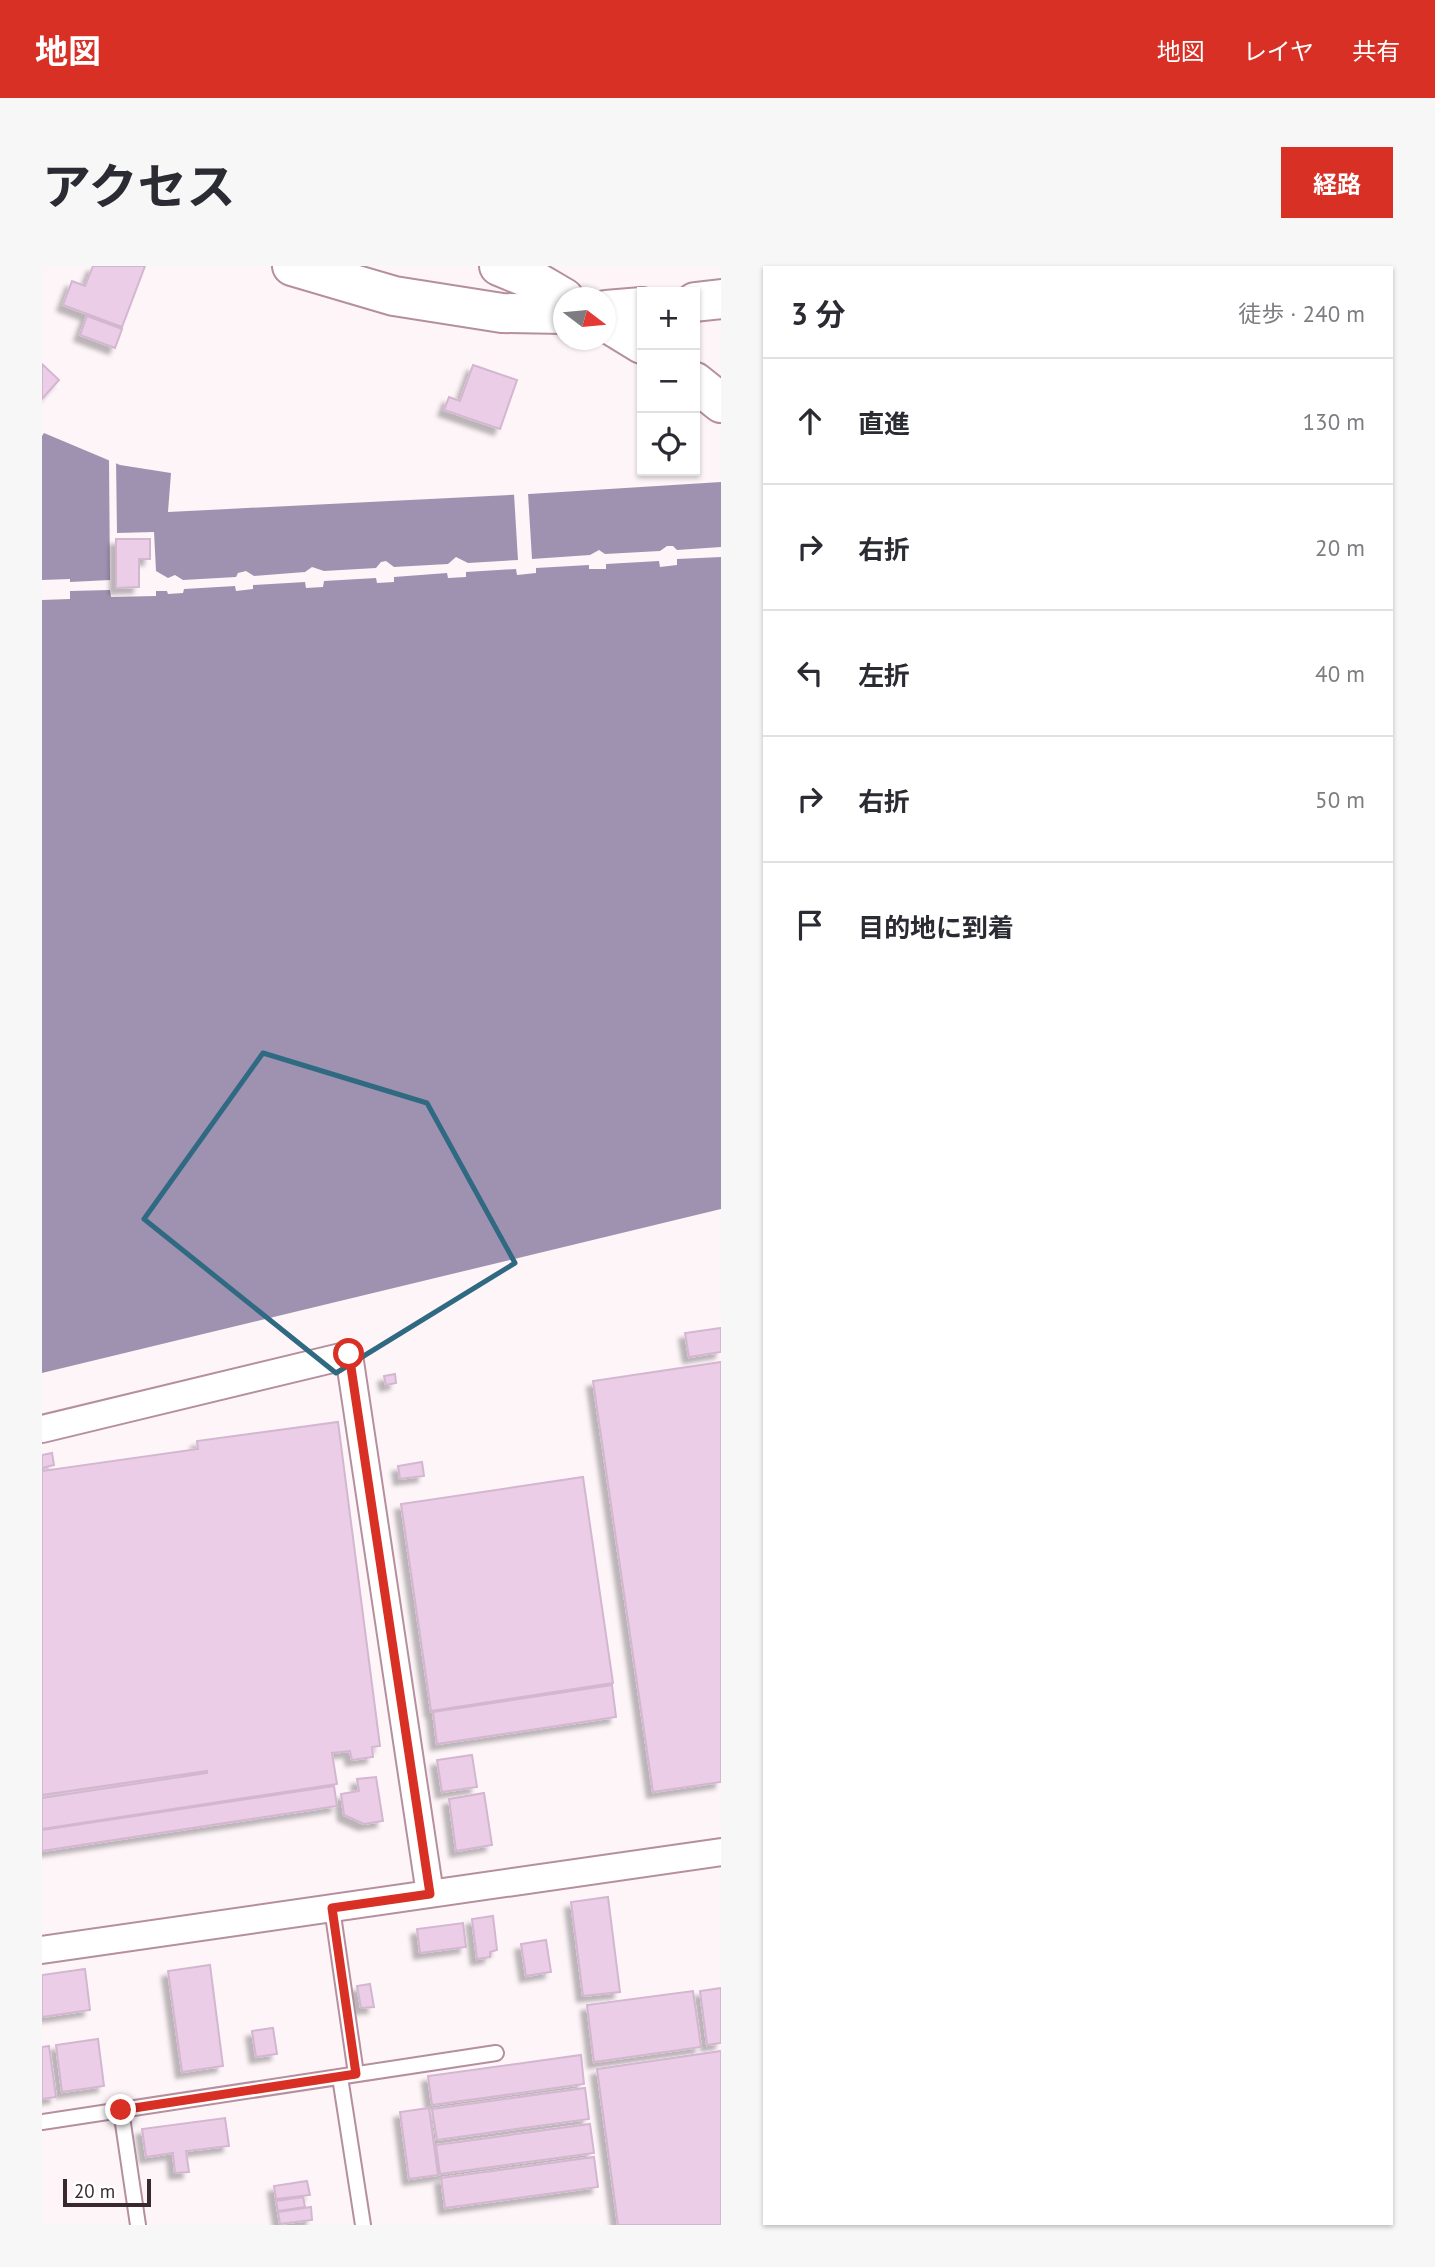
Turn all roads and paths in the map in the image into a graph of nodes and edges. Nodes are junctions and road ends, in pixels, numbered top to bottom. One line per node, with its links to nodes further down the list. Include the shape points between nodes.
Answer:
1 (292, 266): 6 (street, via 394,296 502,313)
2 (499, 266): 3 (street)
3 (553, 292)
4 (637, 307): 5 (street)
5 (616, 309)
6 (553, 314)
7 (616, 328): 8 (street)
8 (637, 341)
9 (700, 386): 10 (street)
10 (721, 403)
11 (42, 1429): 13 (street, via 349,1354)
12 (721, 1852): 13 (street)
13 (430, 1894): 14 (street)
14 (332, 1908): 15 (street); 17 (lane)
15 (42, 1950)
16 (496, 2053): 17 (lane)
17 (356, 2074): 18 (lane)
18 (340, 2077): 19 (lane); 22 (lane)
19 (121, 2110): 20 (lane); 21 (lane)
20 (42, 2122)
21 (138, 2225)
22 (363, 2225)

